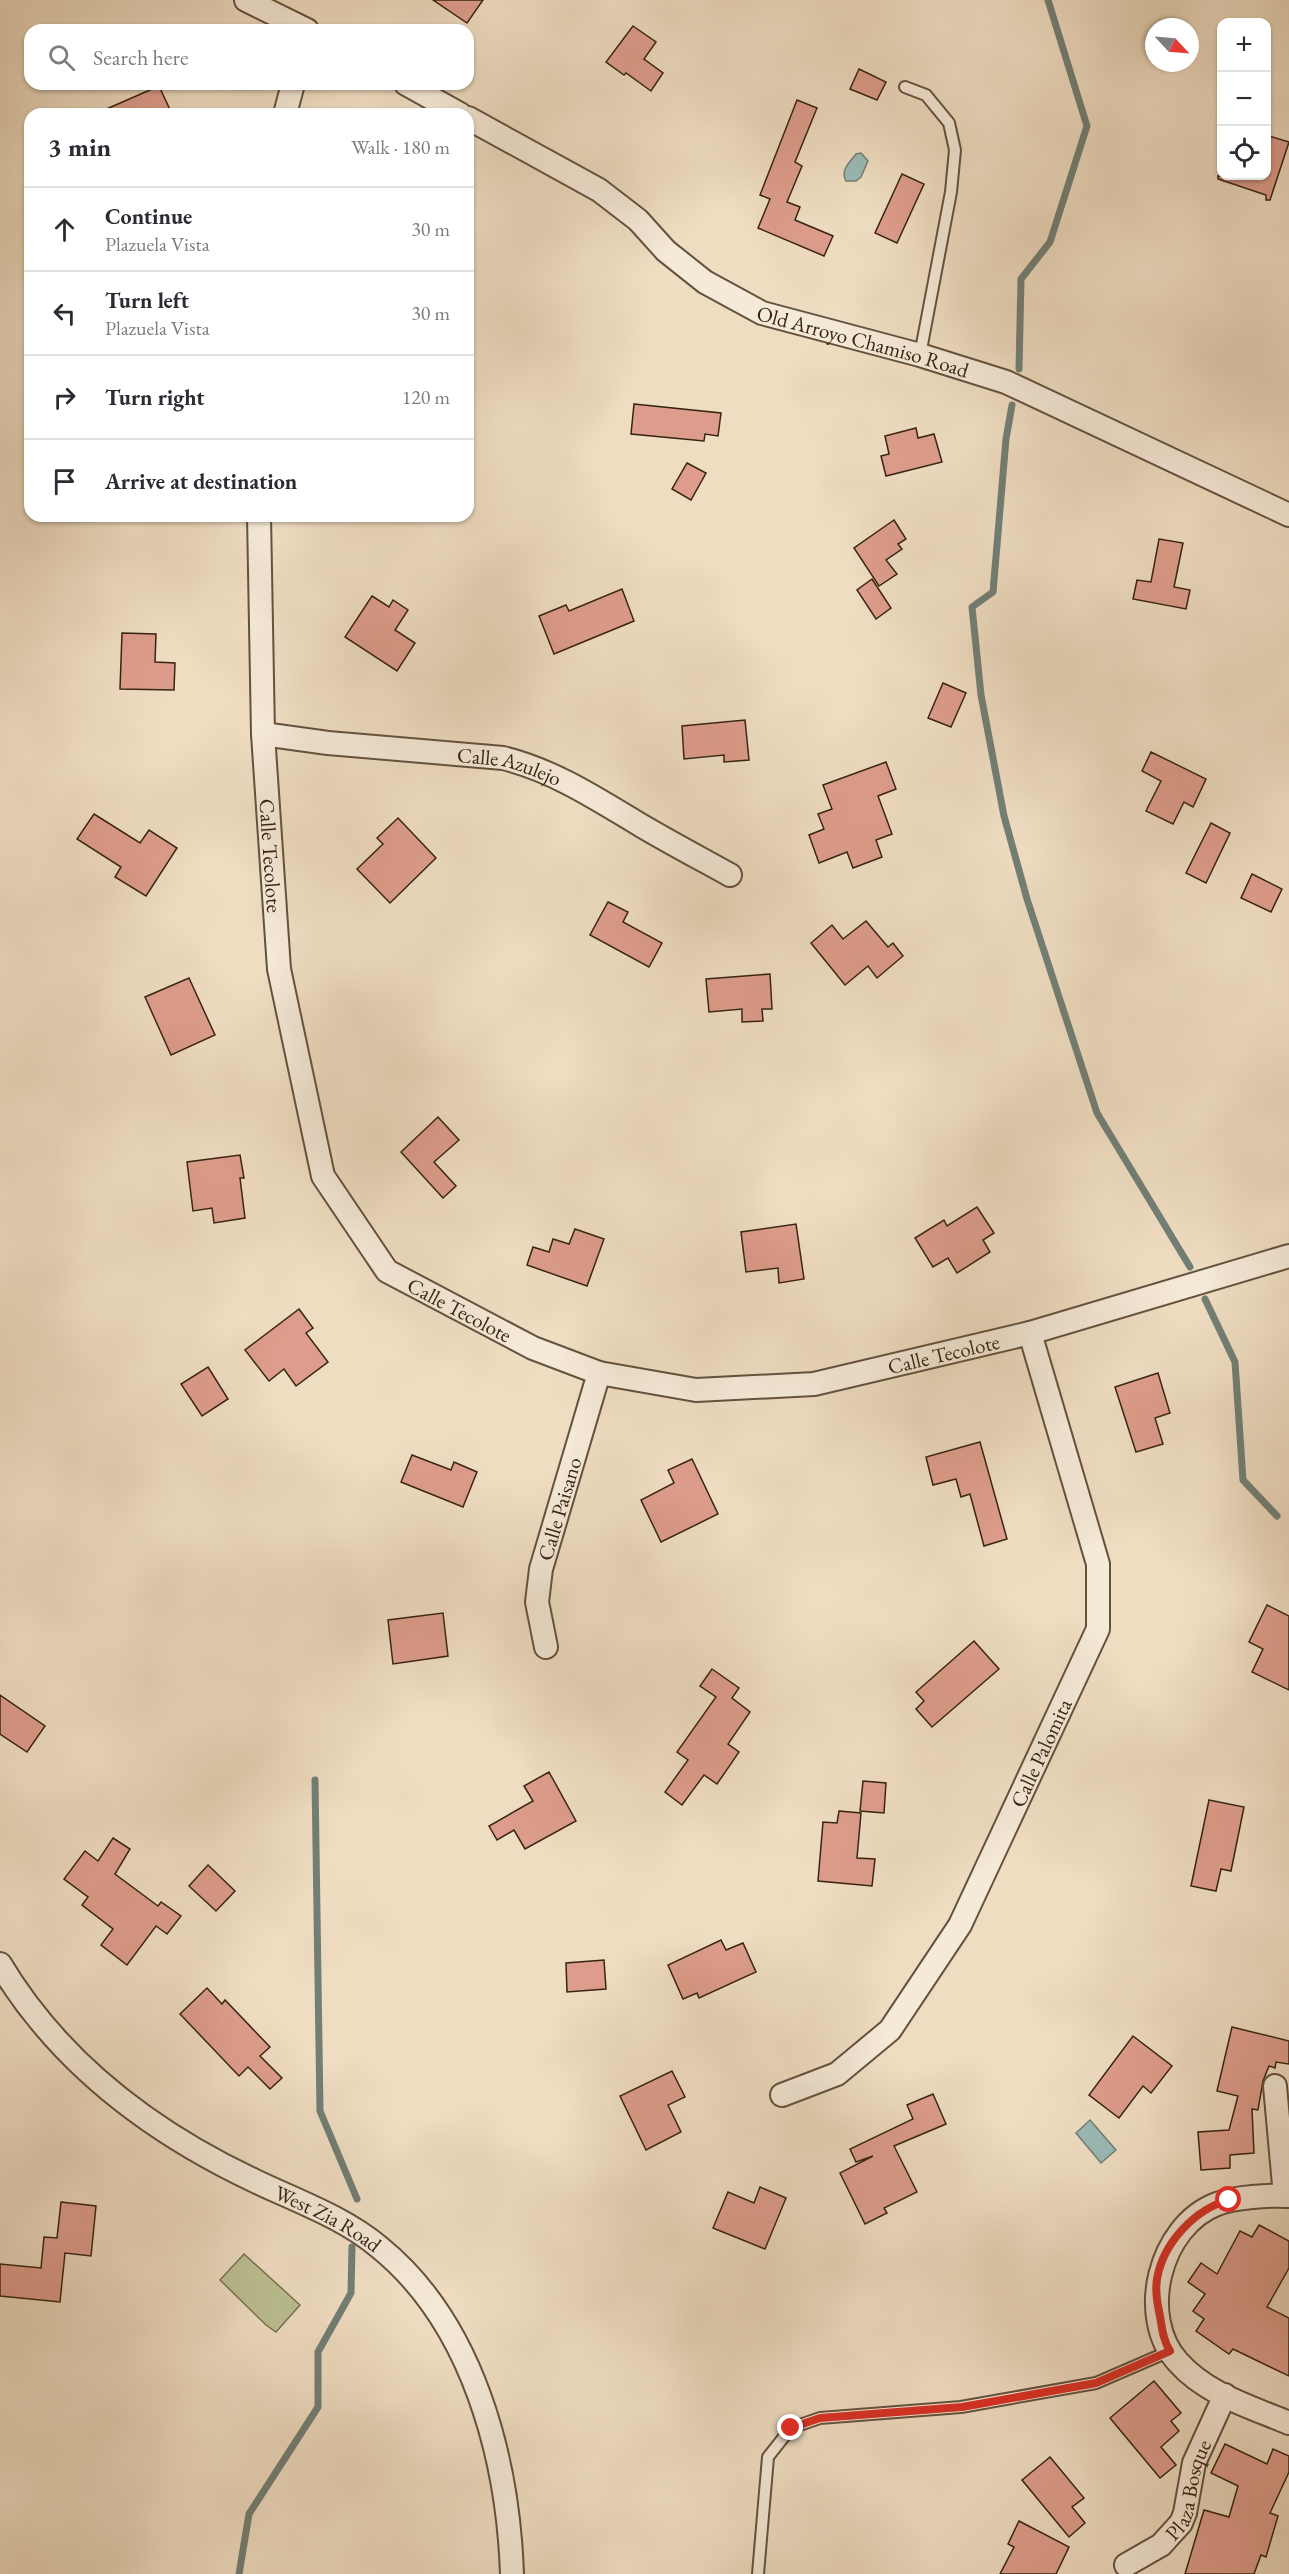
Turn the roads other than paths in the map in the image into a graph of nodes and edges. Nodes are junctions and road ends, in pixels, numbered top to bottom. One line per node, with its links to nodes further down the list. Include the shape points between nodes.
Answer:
1 (246, 0): 2 (street)
2 (295, 24)
3 (905, 87): 9 (lane, via 926,95 944,116 955,150 951,192)
4 (291, 90): 6 (street)
5 (417, 90): 7 (street)
6 (287, 108)
7 (449, 108)
8 (474, 121): 9 (street, Old Arroyo Chamiso Road, via 599,190 638,220 666,251 705,282 735,299 762,313)
9 (920, 355): 10 (street, Old Arroyo Chamiso Road, via 1006,382)
10 (1289, 514)
11 (259, 522): 12 (street, Calle Tecolote)
12 (263, 734): 13 (street, Calle Azulejo, via 328,744 503,758 531,765 560,777); 16 (street, Calle Tecolote, via 279,969 323,1176 387,1272 533,1348)
13 (730, 875)
14 (1289, 1256): 15 (street, Calle Tecolote)
15 (1030, 1332): 16 (street, Calle Tecolote, via 814,1384 696,1390); 20 (street, Calle Palomita, via 1098,1564 1098,1629 960,1925 890,2030 837,2074)
16 (599, 1373): 17 (street, Calle Paisano, via 541,1569 537,1602)
17 (546, 1647)
18 (0, 1964): 26 (street, West Zia Road, via 27,2006 60,2046 136,2113 190,2149 338,2219 379,2247 417,2285 458,2347 484,2410 503,2485)
19 (1275, 2086): 21 (street)
20 (782, 2095)
21 (1287, 2196): 22 (street, via 1216,2204 1196,2217 1168,2250 1156,2296)
22 (1170, 2351): 23 (street, via 1193,2376); 27 (lane, via 1096,2383 962,2407 820,2418 791,2428 768,2457)
23 (1225, 2395): 24 (street); 25 (street, Plaza Bosque, via 1194,2463 1181,2523 1161,2545)
24 (1289, 2423)
25 (1126, 2565)
26 (512, 2574)
27 (758, 2574)

